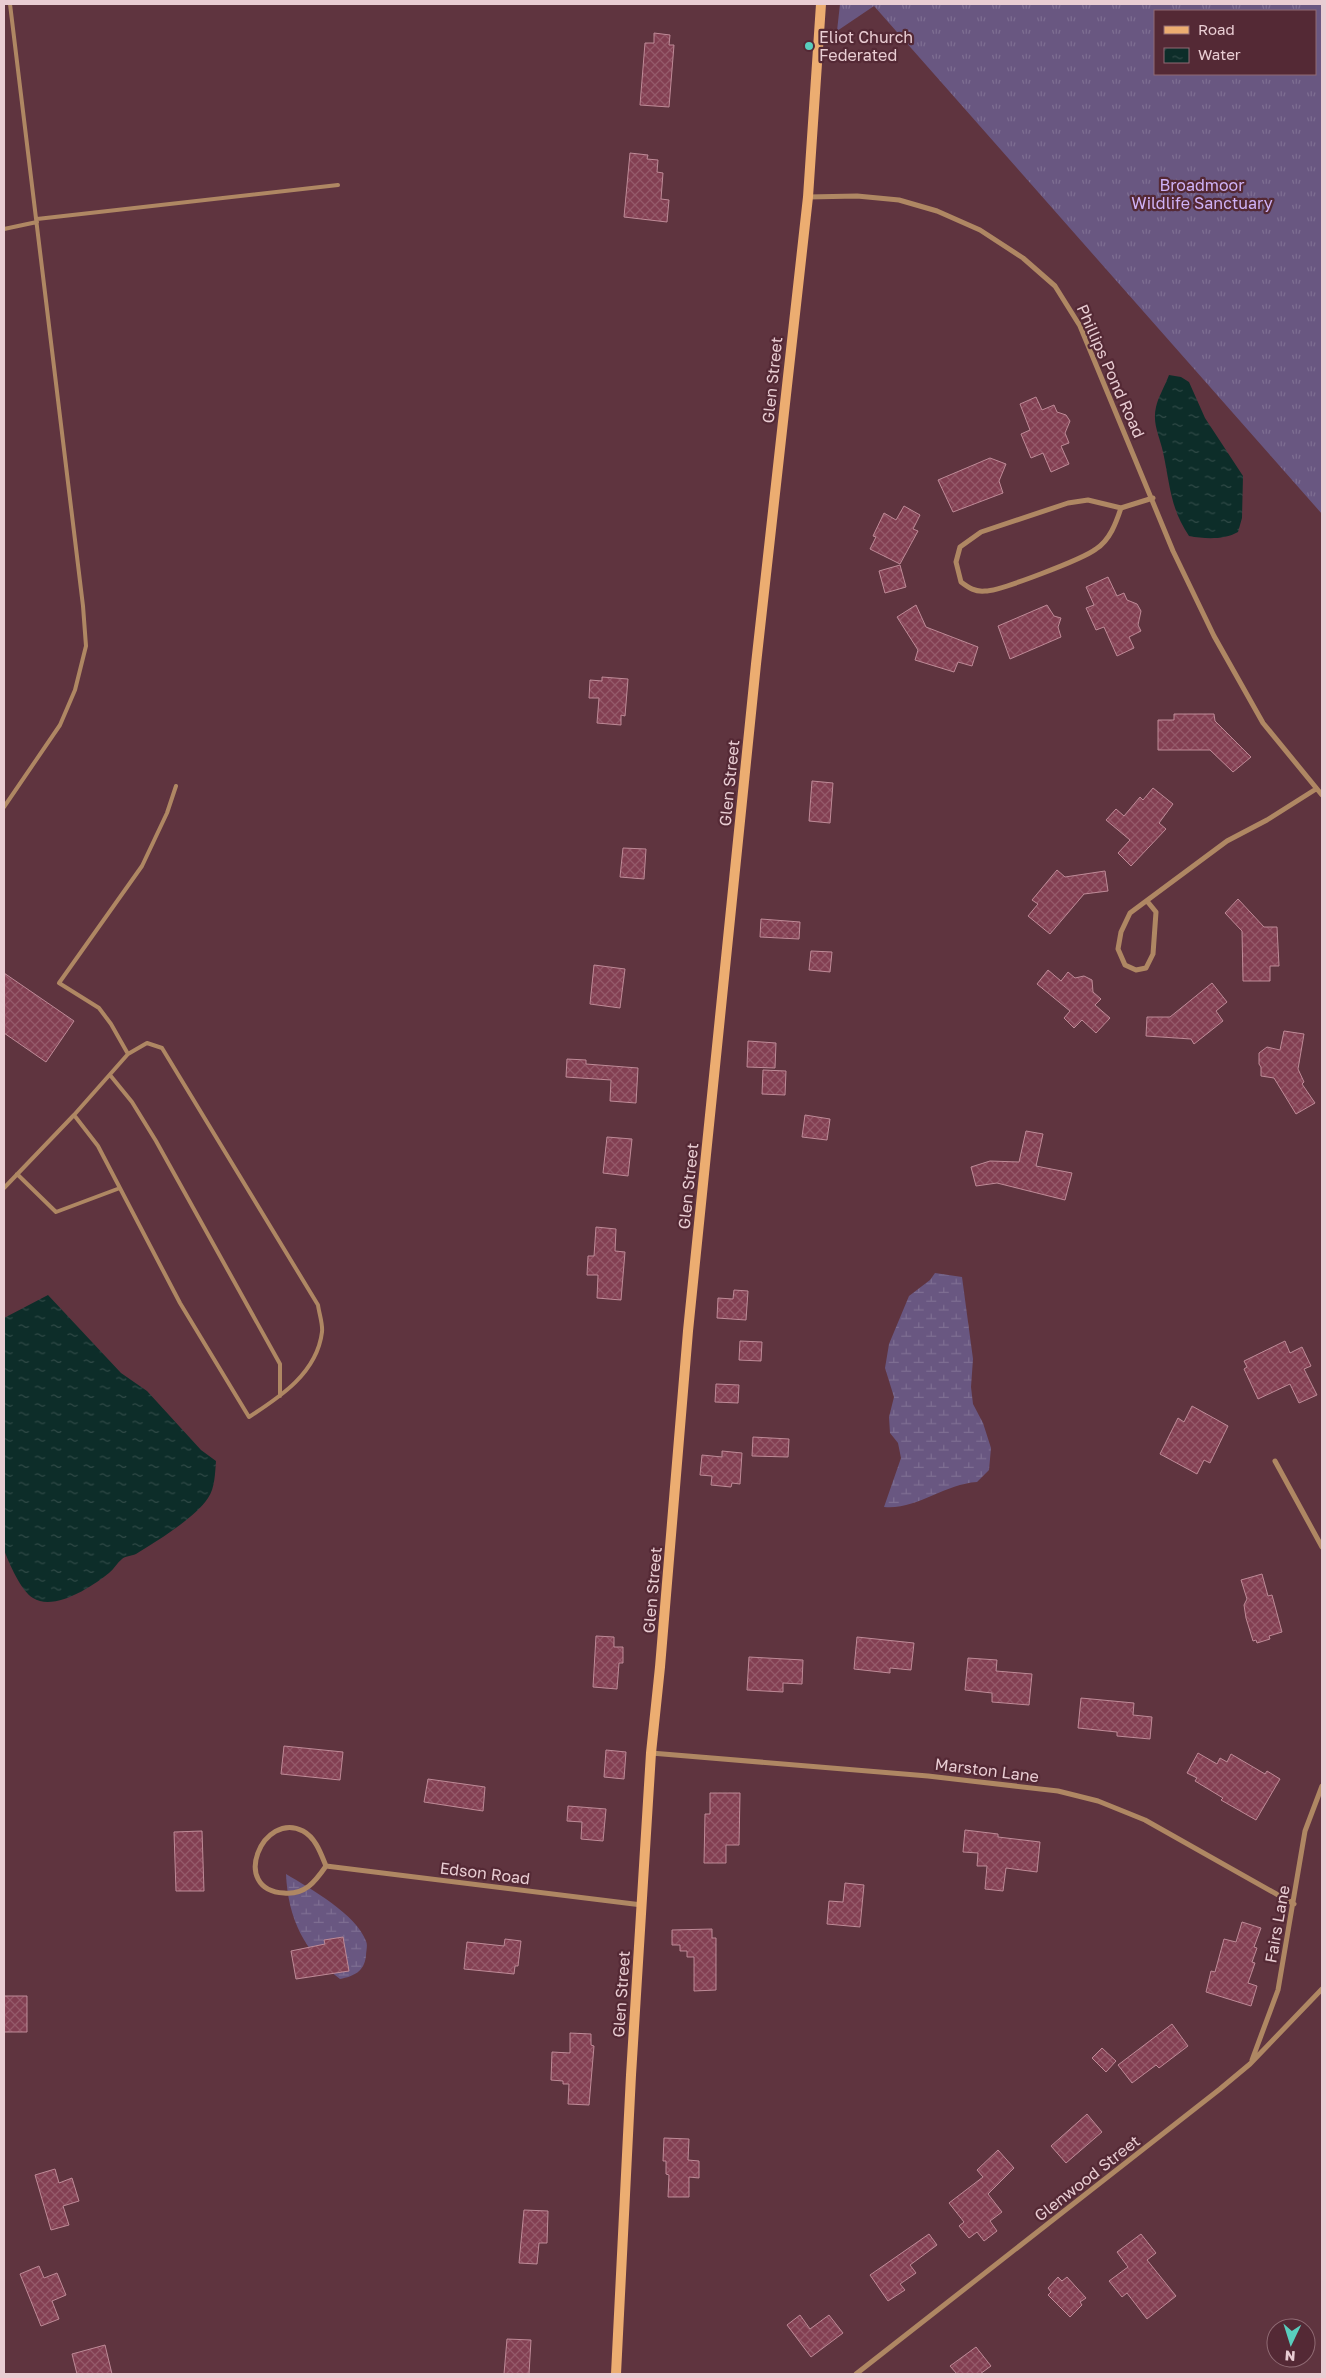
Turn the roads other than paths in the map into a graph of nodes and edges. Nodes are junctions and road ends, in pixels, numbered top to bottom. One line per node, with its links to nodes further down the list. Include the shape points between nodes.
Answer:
1 (10, 4): 5 (lane)
2 (821, 4): 4 (street, Glen Street)
3 (338, 185): 5 (lane)
4 (808, 197): 7 (street, Phillips Pond Road, via 857,196 899,200 937,211 980,230 1023,258 1056,286 1080,326); 23 (street, Glen Street, via 756,664 688,1331)
5 (37, 221): 6 (lane); 12 (lane, via 86,646 75,690 60,725)
6 (4, 229)
7 (1153, 498): 8 (street); 10 (street, Phillips Pond Road, via 1173,552 1214,636 1264,723)
8 (1121, 508): 8 (street, via 1088,500 1068,503 981,532 960,547 956,562 960,582 974,591 986,592 1007,587 1096,550 1110,535)
9 (176, 786): 14 (lane, via 142,866 59,983 99,1008)
10 (1316, 789): 11 (street, Phillips Pond Road); 13 (street, via 1227,841)
11 (1322, 795)
12 (4, 807)
13 (1147, 901): 13 (street, via 1130,913 1121,932 1118,949 1125,965 1136,970 1146,968 1153,954 1156,912)
14 (128, 1054): 15 (lane); 20 (lane, via 148,1043 162,1048 318,1305 322,1332 312,1360 296,1383)
15 (110, 1075): 16 (lane); 20 (lane, via 132,1102 156,1141 280,1364)
16 (74, 1115): 17 (lane); 19 (lane, via 98,1146)
17 (17, 1174): 18 (lane); 19 (lane, via 56,1212)
18 (4, 1188)
19 (120, 1188): 20 (lane, via 180,1303 249,1417)
20 (280, 1396)
21 (1275, 1461): 22 (street)
22 (1322, 1546)
23 (651, 1753): 26 (street, Glen Street); 27 (street, Marston Lane, via 928,1776 1058,1791 1098,1801 1145,1820)
24 (1322, 1786): 27 (street, Fairs Lane, via 1305,1831)
25 (326, 1866): 25 (street, via 316,1844 303,1831 286,1829 270,1835 258,1849 255,1863 258,1878 266,1888 294,1894 314,1883); 26 (street, Edson Road)
26 (642, 1904): 30 (street, Glen Street)
27 (1294, 1904): 29 (street, Fairs Lane, via 1278,1990)
28 (1322, 1989): 29 (street, Glenwood Street)
29 (1250, 2064): 31 (street, Glenwood Street)
30 (616, 2374)
31 (856, 2374)

